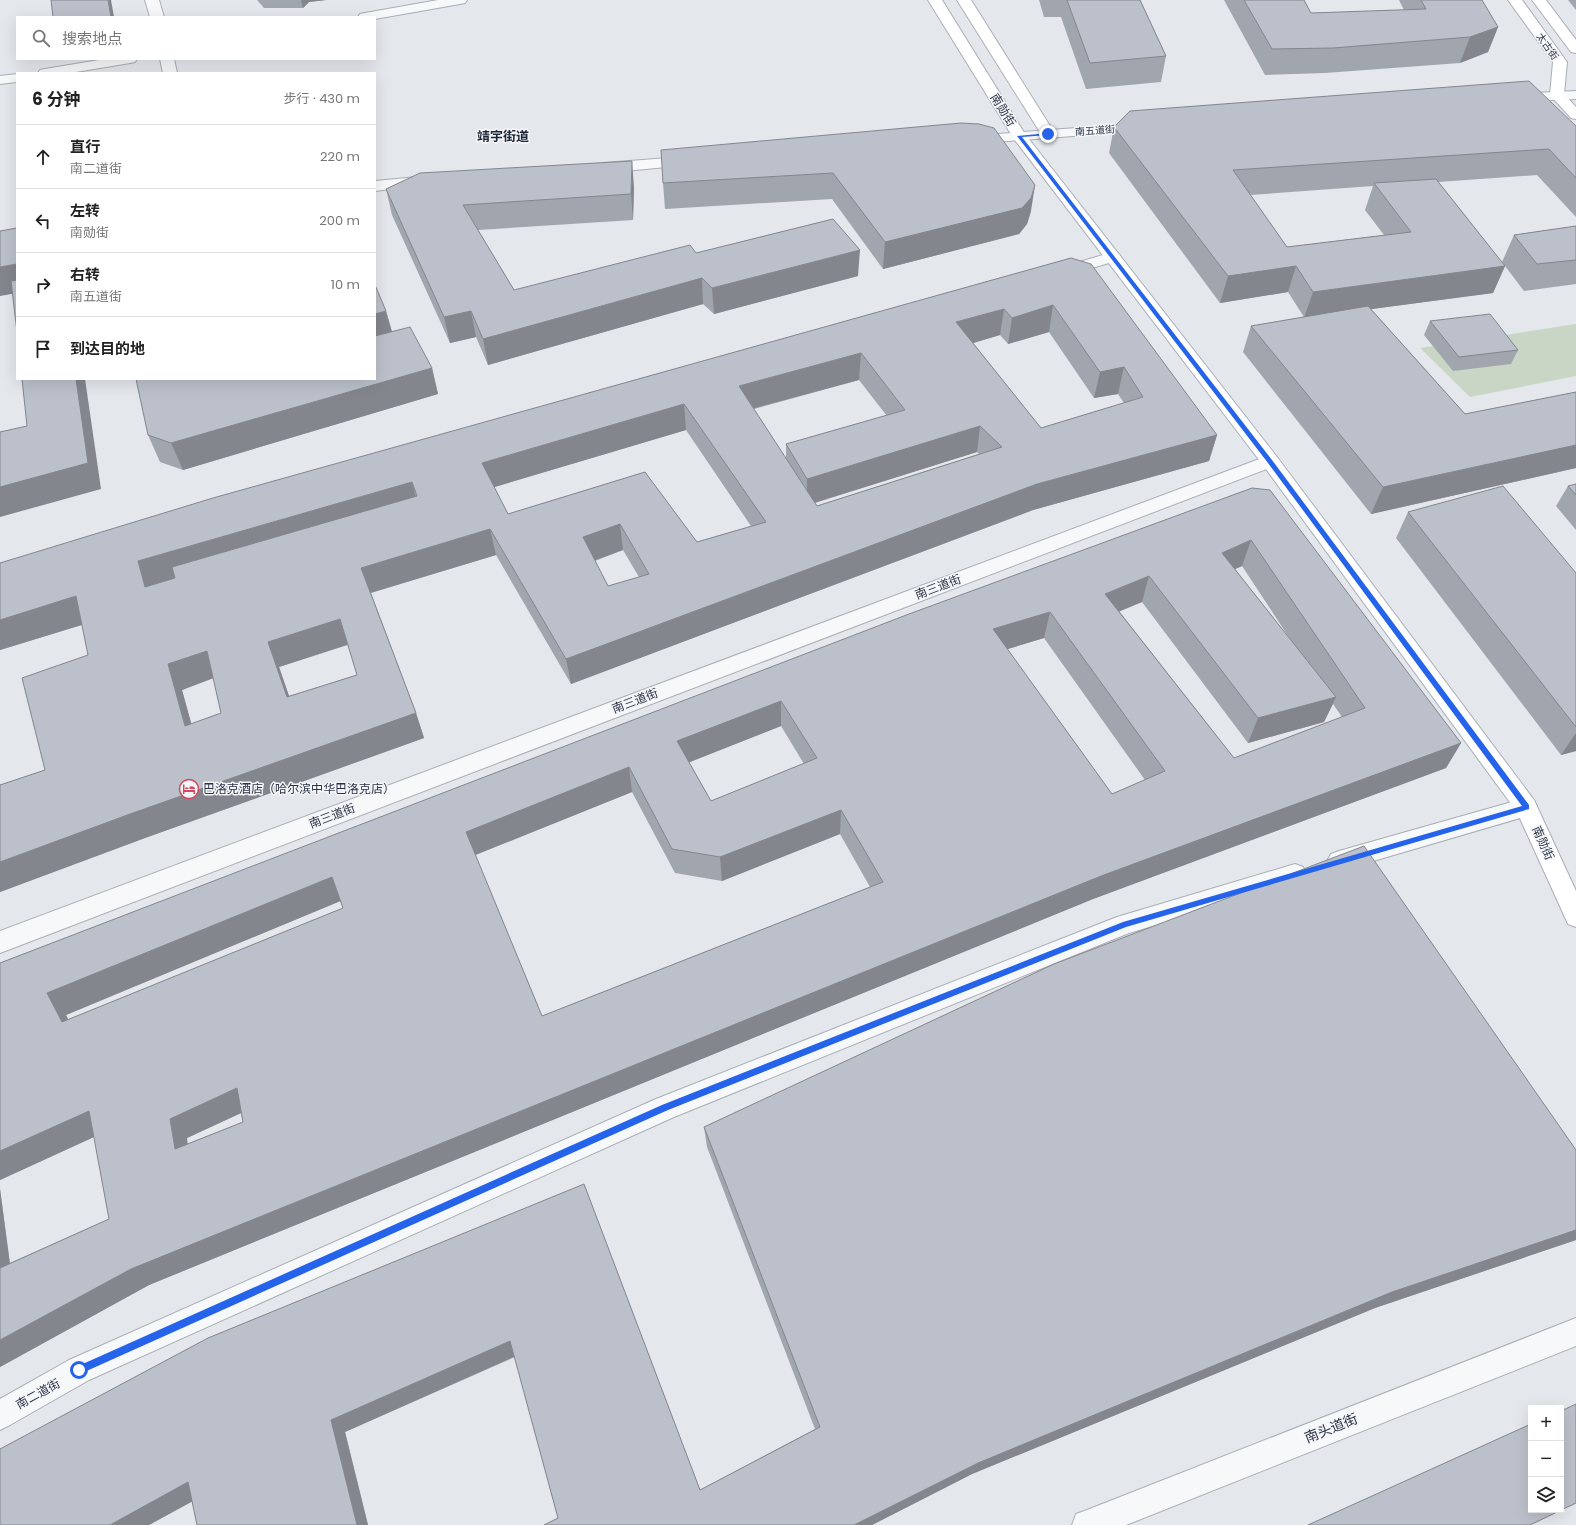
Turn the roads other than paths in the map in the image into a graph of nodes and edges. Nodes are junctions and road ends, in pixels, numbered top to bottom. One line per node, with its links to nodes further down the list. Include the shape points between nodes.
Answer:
1 (152, 0): 7 (street)
2 (460, 0): 8 (street)
3 (935, 0): 22 (main road, 南勋街)
4 (964, 0): 21 (main road, 南勋街)
5 (1515, 0): 16 (main road, 太古街, via 1560,62)
6 (1539, 0): 9 (main road, 太古街)
7 (157, 16)
8 (371, 16)
9 (1576, 49)
10 (124, 60): 12 (street)
11 (167, 60): 13 (street)
12 (51, 72)
13 (170, 72)
14 (16, 78): 15 (street)
15 (0, 80)
16 (1557, 95): 17 (street); 18 (street); 19 (main road)
17 (1576, 95)
18 (1501, 99)
19 (1576, 115)
20 (1159, 125): 21 (street, 南五道街)
21 (1048, 134): 22 (street, 南五道街)
22 (1019, 136): 23 (street, 南五道街); 28 (main road, 南勋街)
23 (955, 141)
24 (709, 160): 25 (street)
25 (590, 169)
26 (439, 181): 27 (street)
27 (376, 186)
28 (1113, 257): 29 (street); 30 (main road, 南勋街)
29 (1044, 277)
30 (1270, 461): 31 (main road, 南勋街); 33 (street, 南三道街)
31 (1526, 807): 32 (main road, 南勋街); 35 (street, 南二道街, via 1125,924 665,1108 79,1370)
32 (1576, 917)
33 (0, 942)
34 (1576, 1332): 36 (street, 南头道街)
35 (0, 1415)
36 (1087, 1525)

